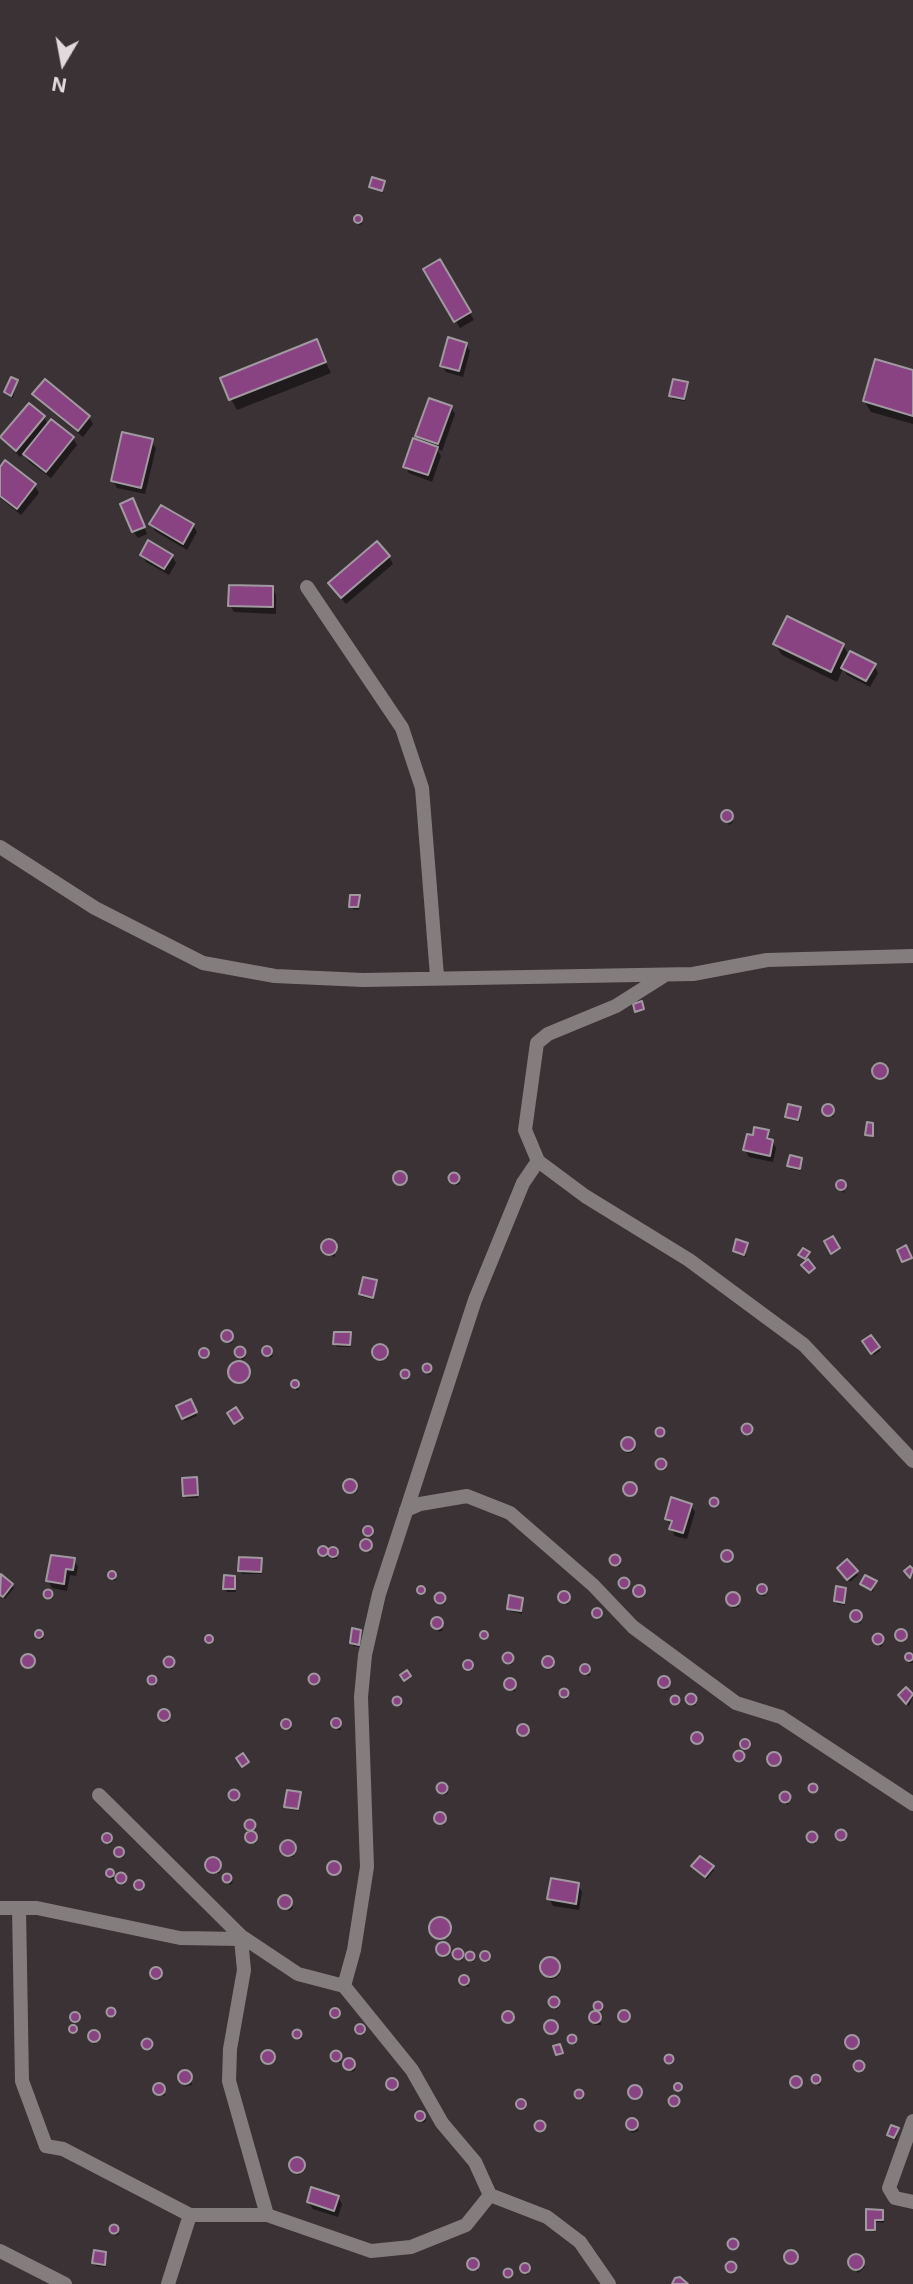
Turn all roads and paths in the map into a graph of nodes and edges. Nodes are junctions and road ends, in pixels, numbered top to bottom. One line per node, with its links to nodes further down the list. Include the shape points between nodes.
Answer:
1 (307, 587): 5 (street, via 402,728 422,788)
2 (0, 847): 5 (street, via 95,908 203,963 275,976 363,980)
3 (913, 956): 4 (street, via 767,960)
4 (665, 975): 5 (street); 6 (street, via 616,1006 537,1043 525,1130)
5 (437, 976)
6 (538, 1161): 7 (street, via 585,1196 689,1260 804,1345); 8 (street, via 523,1183 475,1300)
7 (913, 1461)
8 (406, 1510): 10 (street, via 467,1496 510,1513 593,1585 633,1627 726,1696 781,1717); 13 (street, via 365,1655 361,1697 367,1867)
9 (99, 1795): 13 (street, via 242,1936 298,1973)
10 (913, 1804)
11 (0, 1908): 12 (street)
12 (19, 1908): 17 (street, via 180,1938 241,1939 244,1970 229,2081); 18 (street, via 22,2081 47,2146 63,2148)
13 (344, 1986): 15 (street, via 412,2070 442,2123 475,2162)
14 (913, 2121): 16 (street, via 889,2188 895,2198)
15 (490, 2195): 17 (street, via 466,2225 398,2249 371,2251); 22 (street, via 547,2217 580,2242)
16 (913, 2202)
17 (267, 2215): 18 (street)
18 (190, 2216): 21 (street)
19 (0, 2251): 20 (street)
20 (65, 2284)
21 (168, 2284)
22 (609, 2284)

